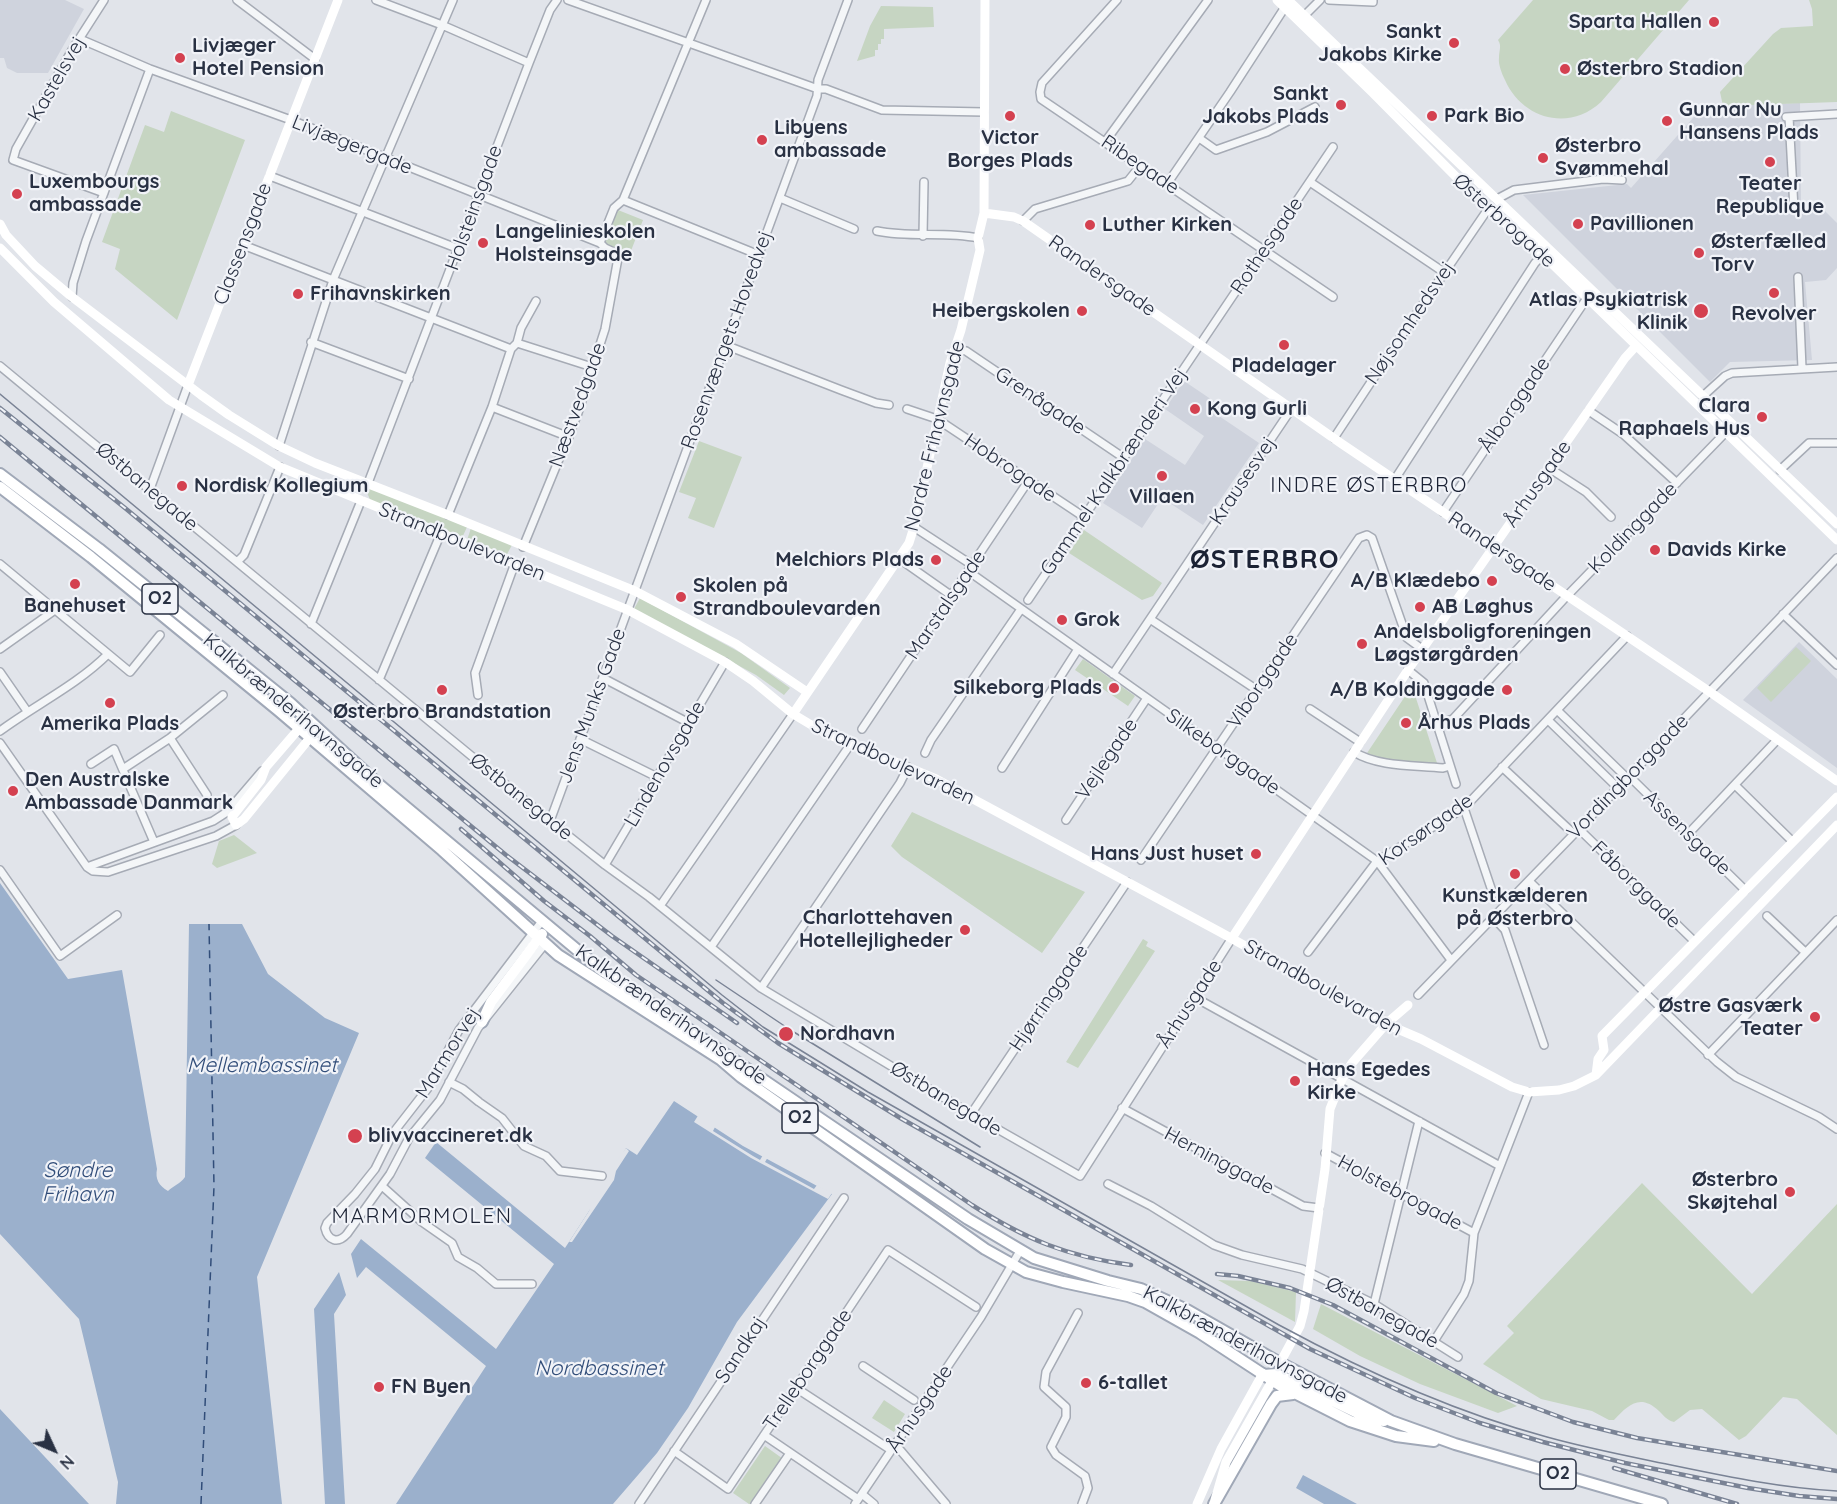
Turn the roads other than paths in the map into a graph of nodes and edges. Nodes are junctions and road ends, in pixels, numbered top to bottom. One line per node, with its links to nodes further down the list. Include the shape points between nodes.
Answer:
1 (104, 0): 19 (street, Kastelsvej)
2 (237, 0): 21 (street)
3 (338, 0): 21 (street, Classensgade)
4 (376, 0): 18 (street)
5 (453, 0): 18 (street)
6 (557, 0): 22 (street, Holsteinsgade)
7 (568, 0): 20 (street)
8 (706, 0): 20 (street)
9 (848, 0): 24 (street, Rosenvængets Hovedvej)
10 (985, 0): 26 (street, Nordre Frihavnsgade)
11 (1117, 0): 30 (street, Ribegade, via 1042,82 1040,92 1041,99)
12 (1208, 0): 30 (street)
13 (1320, 0): 17 (street)
14 (1329, 0): 15 (street)
15 (1373, 0)
16 (1284, 2): 17 (street, Østerbrogade); 29 (street)
17 (1302, 19): 42 (street, Østerbrogade); 44 (street, Østerbrogade)
18 (442, 25): 22 (street); 32 (street)
19 (80, 39): 23 (street, Livjægergade); 39 (street, Kastelsvej, via 13,160)
20 (687, 43): 24 (street); 43 (street)
21 (315, 58): 28 (street, Classensgade)
22 (529, 63): 40 (street, Holsteinsgade)
23 (150, 69): 28 (street, Livjægergade); 39 (street)
24 (818, 89): 26 (street, via 875,108); 41 (street, Rosenvængets Hovedvej)
25 (1315, 107): 29 (street, via 1268,132 1216,150)
26 (984, 111): 47 (street, Nordre Frihavnsgade)
27 (1837, 114): 45 (street, via 1787,117)
28 (291, 120): 32 (street, Livjægergade); 34 (street, Classensgade)
29 (1199, 138): 38 (street)
30 (1105, 142): 33 (street, Ribegade)
31 (1333, 147): 37 (street, Rothesgade)
32 (385, 158): 40 (street, Livjægergade); 46 (street)
33 (1140, 166): 38 (street, Ribegade); 48 (street, via 1128,181 1035,209)
34 (270, 176): 46 (street); 55 (street, Classensgade)
35 (1623, 180): 42 (street, via 1514,190)
36 (924, 182): 52 (street)
37 (1310, 182): 58 (street, Rothesgade); 62 (street)
38 (1167, 184): 58 (street, Ribegade)
39 (104, 193): 65 (street)
40 (480, 196): 54 (street, Livjægergade); 57 (street, Holsteinsgade)
41 (780, 198): 50 (street); 60 (street, Rosenvængets Hovedvej)
42 (1497, 199): 44 (street); 59 (street, Østerbrogade)
43 (623, 200): 54 (street, via 614,208); 60 (street)
44 (1488, 209): 59 (street, Østerbrogade); 62 (street, Nøjsomhedsvej)
45 (1794, 209)
46 (362, 211): 57 (street); 64 (street)
47 (984, 213): 48 (street, Randersgade); 53 (street, Nordre Frihavnsgade)
48 (1023, 221): 74 (street, Randersgade)
49 (0, 224): 66 (street, Strandboulevarden, via 35,266)
50 (854, 229)
51 (877, 231): 52 (street)
52 (923, 236): 53 (street)
53 (978, 238): 77 (street, Nordre Frihavnsgade, via 980,250)
54 (600, 243): 61 (street, Livjægergade)
55 (243, 245): 64 (street); 83 (street, Classensgade)
56 (0, 248): 87 (street, Strandboulevarden, via 109,351)
57 (459, 249): 71 (street, Holsteinsgade)
58 (1264, 250): 69 (street, Ribegade); 74 (street, Rothesgade)
59 (1546, 251): 67 (street, Østerbrogade); 102 (street, via 1535,262)
60 (759, 255): 73 (street, Rosenvængets Hovedvej)
61 (618, 258): 79 (street, Næstvedgade, via 605,329)
62 (1445, 273): 94 (street, Nøjsomhedsvej)
63 (1798, 277): 81 (street)
64 (333, 280): 71 (street); 72 (street)
65 (73, 283): 66 (street); 68 (street)
66 (64, 291): 68 (street, Strandboulevarden)
67 (1589, 294): 76 (street, Østerbrogade); 84 (street, Østerbrogade); 110 (street, Ålborggade)
68 (72, 297): 83 (street, Strandboulevarden)
69 (1333, 297)
70 (536, 301): 75 (street)
71 (433, 318): 75 (street); 82 (street, Holsteinsgade)
72 (311, 342): 82 (street); 96 (street)
73 (725, 345): 85 (street); 126 (street, Rosenvængets Hovedvej)
74 (1201, 345): 88 (street, Randersgade); 97 (street, Gammel Kalkbrænderi Vej)
75 (514, 346): 79 (street); 86 (street)
76 (1636, 346): 84 (street, Østerbrogade); 90 (street, Århusgade)
77 (955, 349): 91 (street, Nordre Frihavnsgade); 97 (street, Grenågade, via 966,351)
78 (0, 366): 108 (street, Østbanegade)
79 (592, 367): 93 (street, Næstvedgade)
80 (1837, 367): 81 (street)
81 (1802, 368): 84 (street, via 1732,373)
82 (409, 379): 105 (street, Holsteinsgade)
83 (188, 385): 87 (street, Classensgade); 96 (street, Strandboulevarden)
84 (1699, 400): 92 (street, Østerbrogade)
85 (889, 405)
86 (492, 406): 93 (street); 111 (street)
87 (181, 408): 98 (street, Strandboulevarden); 108 (street, Classensgade)
88 (1292, 408): 94 (street, Randersgade); 134 (street, Krausesvej)
89 (907, 409): 91 (street, Hobrogade)
90 (1589, 411): 99 (street, Århusgade); 106 (street, via 1623,434)
91 (937, 419): 104 (street, Hobrogade); 115 (street, Nordre Frihavnsgade)
92 (1730, 428): 100 (street, Østerbrogade); 103 (street, Østerbrogade); 106 (street, Koldinggade)
93 (569, 437): 119 (street, Næstvedgade)
94 (1334, 438): 102 (street, Randersgade)
95 (1837, 443): 100 (street, via 1809,443)
96 (279, 446): 105 (street, Strandboulevarden)
97 (1124, 458): 112 (street, Gammel Kalkbrænderi Vej)
98 (280, 467): 109 (street, Strandboulevarden); 122 (street, via 244,555)
99 (1549, 468): 113 (street, via 1586,492); 118 (street, Århusgade)
100 (1780, 470): 103 (street); 114 (street, Østerbrogade)
101 (0, 474): 159 (main road, Kalkbrænderihavnsgade / O2)
102 (1395, 479): 110 (street, Randersgade)
103 (1772, 479): 117 (street, Østerbrogade)
104 (1029, 480): 112 (street, Hobrogade); 125 (street, Marstalsgade)
105 (368, 483): 111 (street, Strandboulevarden)
106 (1677, 483): 128 (street, Koldinggade)
107 (0, 488): 164 (main road, Kalkbrænderihavnsgade / O2, via 100,564)
108 (150, 489): 122 (street, Østbanegade)
109 (360, 501): 116 (street, Strandboulevarden); 135 (street)
110 (1443, 512): 118 (street, Randersgade)
111 (448, 514): 119 (street, Strandboulevarden)
112 (1084, 517): 129 (street, Gammel Kalkbrænderi Vej)
113 (1611, 517)
114 (1837, 524)
115 (914, 527): 120 (street, Nordre Frihavnsgade); 125 (street)
116 (441, 533): 123 (street, Strandboulevarden); 148 (street)
117 (1837, 540)
118 (1494, 545): 128 (street, Randersgade); 140 (street, Århusgade)
119 (523, 547): 126 (street, Strandboulevarden)
120 (898, 558): 127 (street); 150 (street, Nordre Frihavnsgade)
121 (1837, 558): 133 (street, Vordingborggade)
122 (237, 562): 135 (street, Østbanegade)
123 (515, 563): 132 (street, Strandboulevarden); 153 (street, via 475,673)
124 (0, 564): 131 (street)
125 (970, 568): 127 (street, Marstalsgade); 130 (street, Silkeborggade)
126 (635, 591): 132 (street, Jens Munks Gade); 150 (street, Strandboulevarden, via 736,644)
127 (952, 596): 165 (street, Marstalsgade)
128 (1567, 596): 137 (street, Randersgade); 162 (street, Koldinggade, via 1453,719)
129 (1028, 600)
130 (1021, 609): 139 (street, Silkeborggade); 176 (street)
131 (55, 610): 138 (street); 141 (street)
132 (628, 610): 142 (street, Strandboulevarden); 147 (street, Jens Munks Gade)
133 (1783, 614): 143 (street); 151 (street, Vordingborggade)
134 (1150, 619): 146 (street, Krausesvej); 149 (street)
135 (311, 624): 148 (street, Østbanegade)
136 (160, 635): 141 (street, via 130,672)
137 (1627, 636): 151 (street, Randersgade); 156 (street, Korsørgade)
138 (0, 648)
139 (1078, 649): 146 (street, Silkeborggade); 181 (street)
140 (1422, 649): 144 (street, Århusgade); 149 (street, Viborggade, via 1407,638 1374,542 1367,535 1359,538)
141 (108, 654): 157 (street, via 94,668)
142 (724, 662): 158 (street, Strandboulevarden); 161 (street, Lindenovsgade)
143 (1837, 665)
144 (1408, 670): 162 (street, via 1424,683); 171 (street, Århusgade)
145 (0, 672): 157 (street)
146 (1113, 674): 154 (street, Silkeborggade)
147 (603, 678): 161 (street); 169 (street, Jens Munks Gade)
148 (379, 680): 195 (street, Østbanegade)
149 (1257, 690): 174 (street, Viborggade)
150 (807, 692): 158 (street, Nordre Frihavnsgade)
151 (1710, 692): 170 (street, Randersgade); 184 (street, Vordingborggade)
152 (223, 695): 167 (street)
153 (478, 695)
154 (1147, 698): 174 (street, Silkeborggade); 194 (street, Vejlegade)
155 (1310, 709): 171 (street)
156 (1557, 710): 160 (street, Korsørgade); 184 (street, Assensgade)
157 (27, 711): 166 (street)
158 (793, 714): 173 (street, Strandboulevarden); 210 (street, Nordre Frihavnsgade)
159 (308, 718): 163 (main road, Kalkbrænderihavnsgade / O2); 164 (street)
160 (1548, 720): 180 (street, Korsørgade); 188 (street)
161 (689, 723): 183 (street, Lindenovsgade)
162 (1438, 724): 178 (street)
163 (318, 727): 168 (street); 215 (main road, Kalkbrænderihavnsgade / O2, via 376,782)
164 (298, 729): 168 (main road, Kalkbrænderihavnsgade / O2); 193 (street, via 266,767)
165 (862, 729)
166 (0, 731)
167 (170, 738): 182 (street); 189 (street)
168 (309, 738): 193 (street); 217 (main road, Kalkbrænderihavnsgade / O2, via 442,850)
169 (580, 739): 183 (street); 195 (street, Jens Munks Gade)
170 (1777, 740): 185 (street, Randersgade); 187 (street)
171 (1360, 742): 175 (street, Århusgade)
172 (0, 743): 204 (street)
173 (850, 745): 179 (street, Strandboulevarden); 219 (street)
174 (1218, 748): 192 (street, Silkeborggade); 201 (street, Viborggade)
175 (1354, 752): 178 (street, via 1383,761); 192 (street, Århusgade)
176 (925, 753)
177 (91, 764): 182 (street, via 114,748)
178 (1450, 766): 186 (street)
179 (908, 767): 207 (street, Strandboulevarden); 223 (street)
180 (1502, 767): 191 (street, Korsørgade); 197 (street, Fåborggade)
181 (1002, 768)
182 (123, 769): 200 (street)
183 (657, 777): 203 (street, Lindenovsgade)
184 (1628, 777): 188 (street, Vordingborggade); 198 (street, Assensgade)
185 (1837, 781)
186 (1456, 784)
187 (1735, 785): 198 (street); 199 (street)
188 (1618, 788): 197 (street, Vordingborggade)
189 (207, 795)
190 (1837, 797): 199 (street)
191 (1464, 808): 202 (street, Korsørgade); 209 (street)
192 (1313, 815): 202 (street, Silkeborggade); 216 (street, Århusgade)
193 (237, 816): 200 (street); 204 (street, via 216,836 108,872)
194 (1066, 820)
195 (550, 821): 203 (street, Østbanegade)
196 (1837, 825): 228 (street, Strandboulevarden)
197 (1576, 832): 206 (street, Vordingborggade); 218 (street, Fåborggade)
198 (1688, 834): 208 (street, Assensgade)
199 (1792, 841): 208 (street)
200 (154, 843): 204 (street)
201 (1141, 860)
202 (1377, 861): 220 (street, Korsørgade); 222 (street, Silkeborggade)
203 (605, 865): 210 (street, Østbanegade)
204 (90, 869)
205 (0, 870): 211 (street, via 60,956)
206 (1529, 881): 213 (street, Vordingborggade); 224 (street)
207 (1127, 882): 216 (street, Strandboulevarden); 238 (street, Hjørringgade)
208 (1745, 890): 218 (street)
209 (1493, 894)
210 (660, 906): 219 (street, Østbanegade)
211 (117, 915)
212 (1767, 915): 221 (street)
213 (1493, 917): 222 (street, Vordingborggade); 231 (street, via 1505,930)
214 (1837, 920): 221 (street)
215 (542, 921): 217 (main road); 251 (main road, Kalkbrænderihavnsgade / O2, via 644,1000 914,1184)
216 (1232, 938): 226 (street, Århusgade); 230 (street, Strandboulevarden)
217 (539, 939): 229 (main road, via 490,1002); 246 (street, Marmorvej, via 459,1030 428,1088 393,1133 375,1168 327,1223 329,1237 335,1241 345,1237); 252 (main road, Kalkbrænderihavnsgade / O2, via 712,1054)
218 (1694, 941): 224 (street)
219 (711, 947): 223 (street, Østbanegade)
220 (1308, 952)
221 (1805, 952): 232 (street)
222 (1451, 960): 225 (street, Vordingborggade)
223 (760, 988): 238 (street, Østbanegade)
224 (1644, 992): 228 (street); 233 (street, via 1602,1036 1604,1050)
225 (1418, 994)
226 (1194, 997): 234 (street); 237 (street, Århusgade)
227 (1408, 1005): 230 (street)
228 (1661, 1008): 232 (street); 233 (street, Strandboulevarden)
229 (482, 1023): 235 (street, Marmorvej)
230 (1386, 1024): 234 (street); 236 (street, Strandboulevarden)
231 (1544, 1045)
232 (1708, 1055): 240 (street, via 1736,1077)
233 (1596, 1075): 236 (street, Strandboulevarden, via 1559,1090)
234 (1342, 1079): 239 (street); 241 (street, via 1330,1108)
235 (450, 1082): 243 (street, Marmorvej, via 502,1118 524,1146 546,1156 560,1171); 246 (street, Marmorvej, via 409,1138)
236 (1529, 1092): 242 (street)
237 (1122, 1108): 244 (street, Århusgade); 249 (street, Herninggade, via 1303,1206)
238 (971, 1114): 244 (street, Østbanegade)
239 (1419, 1121): 242 (street); 247 (street)
240 (1837, 1129)
241 (1325, 1153): 247 (street, Holstebrogade); 249 (street, via 1318,1168)
242 (1500, 1166): 250 (street)
243 (602, 1176)
244 (1080, 1176)
245 (1108, 1184): 253 (street, Østbanegade, via 1214,1245)
246 (382, 1186): 254 (street, via 452,1244 458,1257 496,1284)
247 (1401, 1193): 250 (street, Holstebrogade); 255 (street)
248 (844, 1198): 268 (street, Sandkaj)
249 (1319, 1208): 253 (street)
250 (1474, 1233): 258 (street, via 1469,1281)
251 (1020, 1251): 252 (street, Århusgade); 261 (main road, Kalkbrænderihavnsgade / O2, via 1141,1289 1188,1310)
252 (1012, 1264): 261 (main road, Kalkbrænderihavnsgade / O2, via 1026,1272 1145,1302); 267 (street, Århusgade)
253 (1310, 1273): 255 (street, Østbanegade); 261 (street, via 1300,1326)
254 (532, 1284)
255 (1374, 1304): 258 (street, Østbanegade)
256 (976, 1307): 262 (street, Trelleborggade, via 888,1250)
257 (1078, 1313): 275 (street, via 1046,1372 1044,1387 1066,1407 1051,1447 1085,1476 1088,1488)
258 (1434, 1341): 259 (street, Østbanegade)
259 (1458, 1357)
260 (863, 1366): 264 (street)
261 (1273, 1373): 263 (main road, Kalkbrænderihavnsgade / O2); 266 (main road, Kalkbrænderihavnsgade / O2); 276 (street, via 1221,1449); 277 (street, via 1226,1462)
262 (796, 1388): 265 (street, Trelleborggade); 267 (street)
263 (1294, 1394): 266 (main road, Kalkbrænderihavnsgade / O2, via 1350,1421 1395,1436); 277 (main road, via 1277,1396 1271,1404)
264 (914, 1400)
265 (764, 1435): 268 (street, Trelleborggade, via 728,1488); 269 (street)
266 (1455, 1444): 278 (main road, Kalkbrænderihavnsgade / O2)
267 (893, 1447): 270 (street, Århusgade); 274 (street)
268 (674, 1451): 271 (street, Sandkaj)
269 (790, 1453): 270 (street); 272 (street)
270 (859, 1499): 273 (street)
271 (639, 1504)
272 (755, 1504)
273 (874, 1504)
274 (946, 1504)
275 (1082, 1504)
276 (1197, 1504)
277 (1214, 1504)
278 (1662, 1504)

